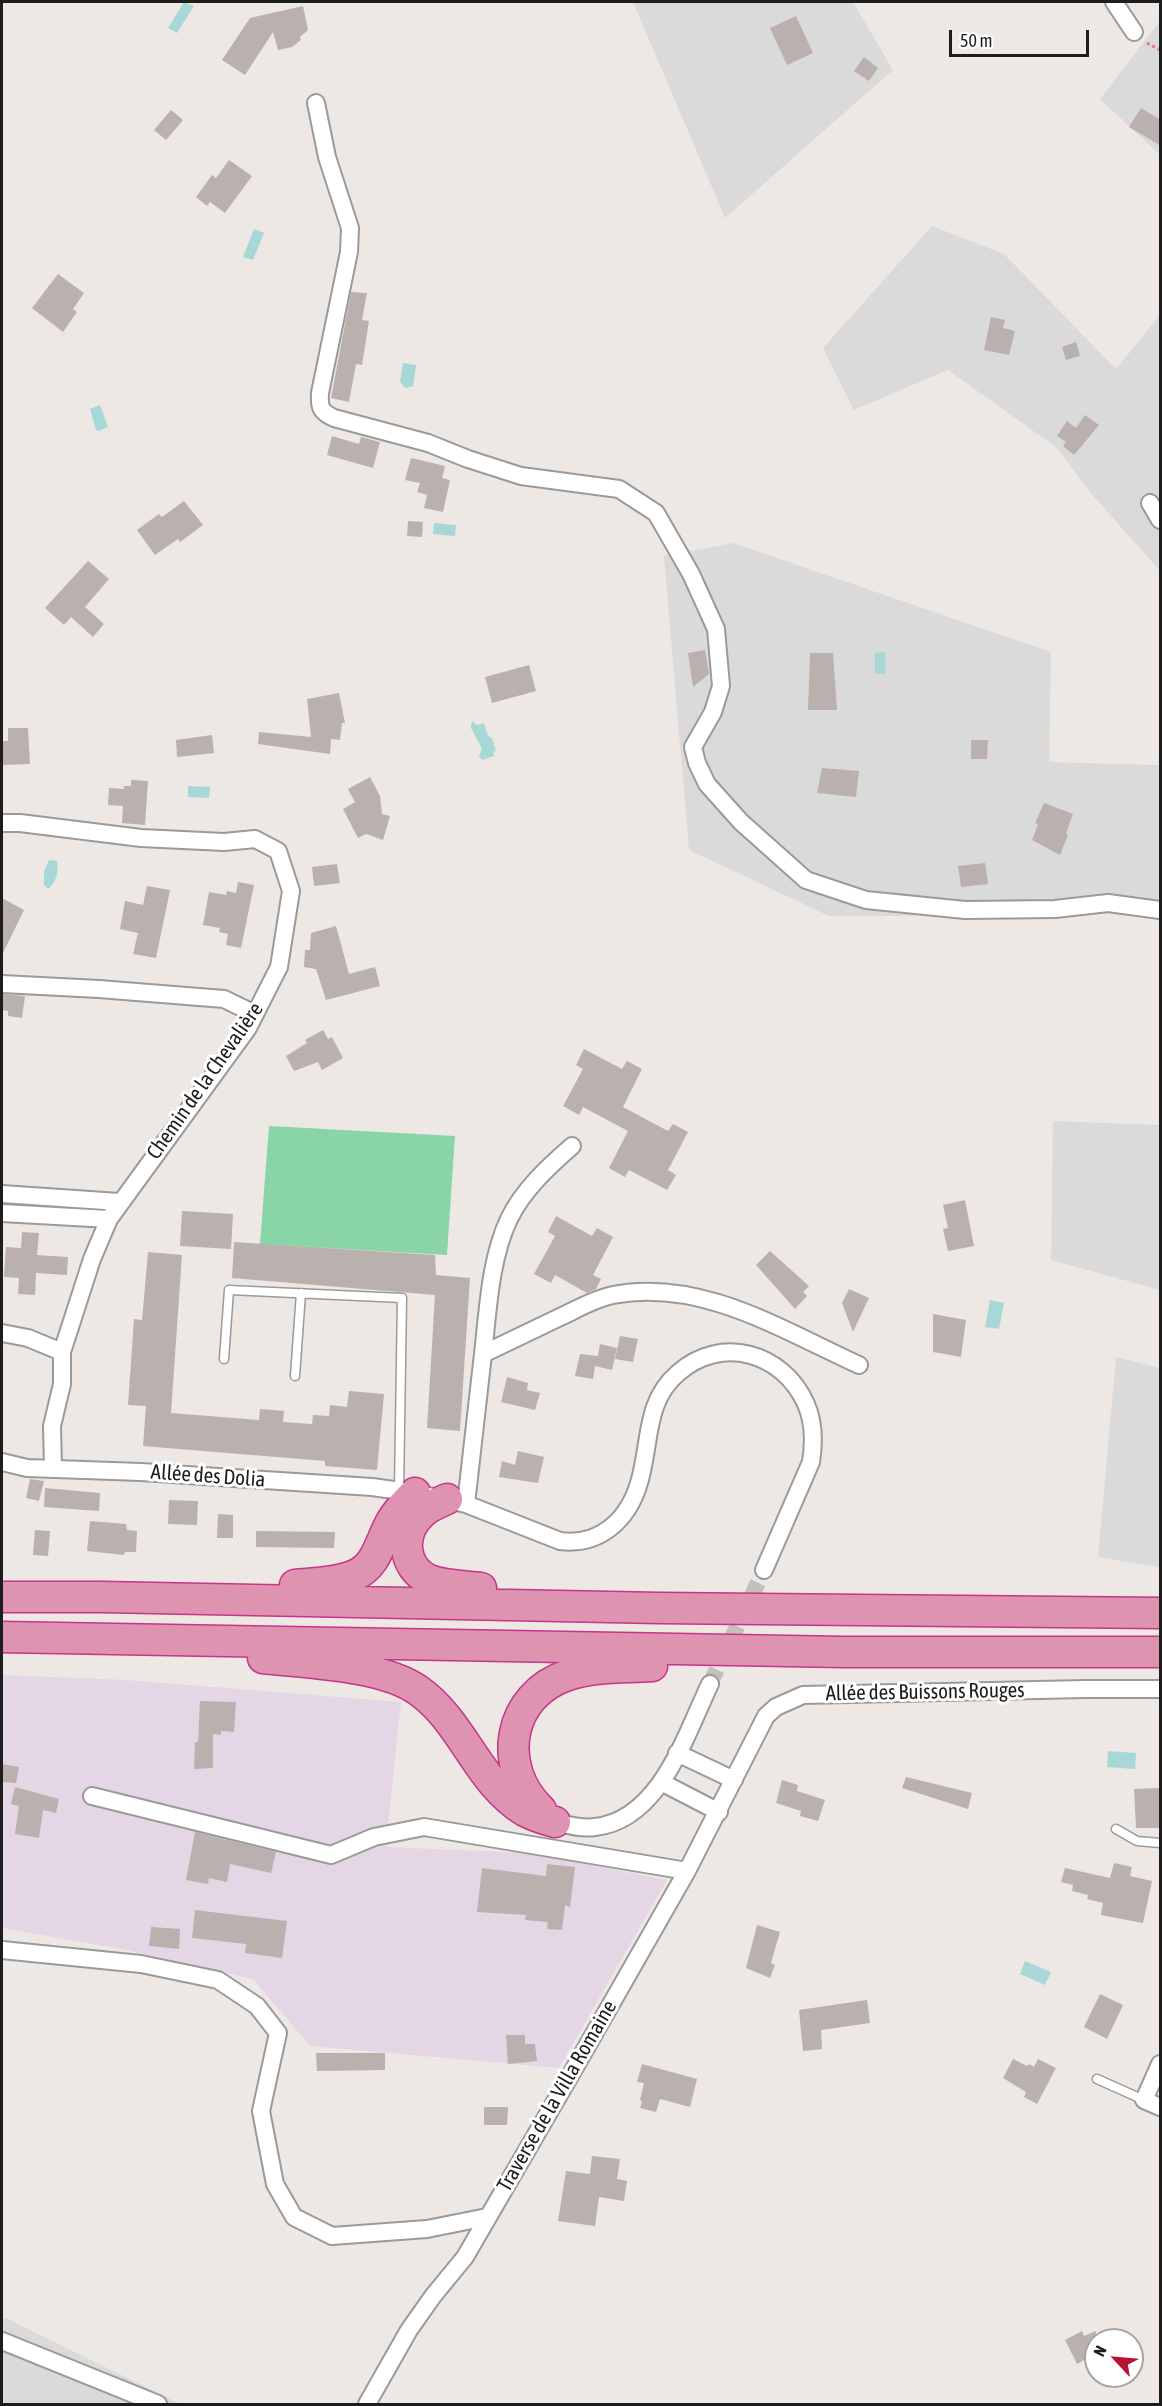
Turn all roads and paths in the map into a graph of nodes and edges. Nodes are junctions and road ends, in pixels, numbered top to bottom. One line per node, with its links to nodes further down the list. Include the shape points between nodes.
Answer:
1 (1114, 2): 2 (street)
2 (1134, 33)
3 (316, 103): 7 (street, via 327,157 350,228 350,252 320,393 323,413 428,443 521,476 619,489 656,513 691,574 716,630 721,686 713,712 693,747 707,784 741,822 806,880 866,900 964,910 1055,909 1108,903)
4 (1150, 503): 5 (street)
5 (1161, 520)
6 (2, 823): 9 (street, Chemin de la Chevalière, via 141,838 224,842 255,839 278,851 291,891 287,925 279,967)
7 (1161, 910)
8 (2, 984): 9 (street, via 224,999)
9 (255, 1014): 12 (street, Chemin de la Chevalière)
10 (572, 1146): 18 (street, via 522,1197 501,1239)
11 (2, 1194): 12 (street)
12 (119, 1202): 14 (street, Chemin de la Chevalière)
13 (2, 1213): 14 (street)
14 (109, 1220): 17 (street, Chemin de la Chevalière)
15 (301, 1293): 19 (lane, via 229,1290); 21 (lane); 24 (lane, via 402,1298)
16 (2, 1333): 17 (street, via 28,1338)
17 (62, 1352): 23 (street, Chemin de la Chevalière, via 62,1384 52,1426)
18 (483, 1354): 20 (street, via 613,1295 667,1293 701,1297 731,1307); 25 (street)
19 (224, 1359)
20 (860, 1365)
21 (295, 1376)
22 (2, 1462): 23 (street, Allée des Dolia)
23 (53, 1469): 24 (street, Allée des Dolia)
24 (407, 1492): 25 (street, Allée des Dolia); 28 (highway, via 370,1564 341,1580)
25 (456, 1502): 26 (street, Allée des Dolia, via 560,1541 574,1543 602,1535 617,1524 631,1505 640,1481 649,1423 663,1391 676,1374 696,1360 721,1352 740,1352 774,1365 792,1382 812,1421 811,1462); 30 (highway, via 423,1512 414,1522 406,1552 419,1574 431,1580)
26 (764, 1570)
27 (2, 1597): 28 (highway)
28 (103, 1597): 30 (highway)
29 (1114, 1603): 31 (lane)
30 (660, 1608): 31 (highway)
31 (1032, 1610): 32 (highway)
32 (1161, 1613)
33 (2, 1637): 34 (highway)
34 (111, 1638): 35 (highway); 44 (highway, via 345,1668 402,1681 418,1690 443,1714 487,1775 513,1802)
35 (844, 1652): 36 (highway); 44 (highway, via 602,1670 569,1675 551,1683 526,1708 513,1740 512,1755 522,1788)
36 (1161, 1652)
37 (710, 1684): 39 (street)
38 (1161, 1689): 40 (street, Allée des Buissons Rouges, via 803,1695 766,1716)
39 (677, 1753): 40 (street); 41 (street)
40 (734, 1780): 43 (street, Traverse de la Villa Romaine)
41 (661, 1782): 43 (street); 44 (street, via 631,1815 613,1824 578,1827)
42 (92, 1796): 47 (street, via 331,1855 374,1837 424,1827)
43 (719, 1812): 47 (street, Traverse de la Villa Romaine)
44 (555, 1822)
45 (1116, 1829): 46 (lane, via 1137,1841)
46 (1161, 1843)
47 (687, 1871): 53 (street, Traverse de la Villa Romaine)
48 (2, 1950): 53 (street, via 141,1964 218,1980 257,2006 278,2033 261,2111 275,2184 294,2217 332,2236 427,2229)
49 (1161, 2064): 51 (street)
50 (1097, 2079): 51 (lane)
51 (1144, 2100): 52 (street)
52 (1161, 2107)
53 (487, 2217): 56 (street, Traverse de la Villa Romaine, via 465,2257 409,2330)
54 (2, 2342): 55 (street)
55 (158, 2404)
56 (367, 2404)

